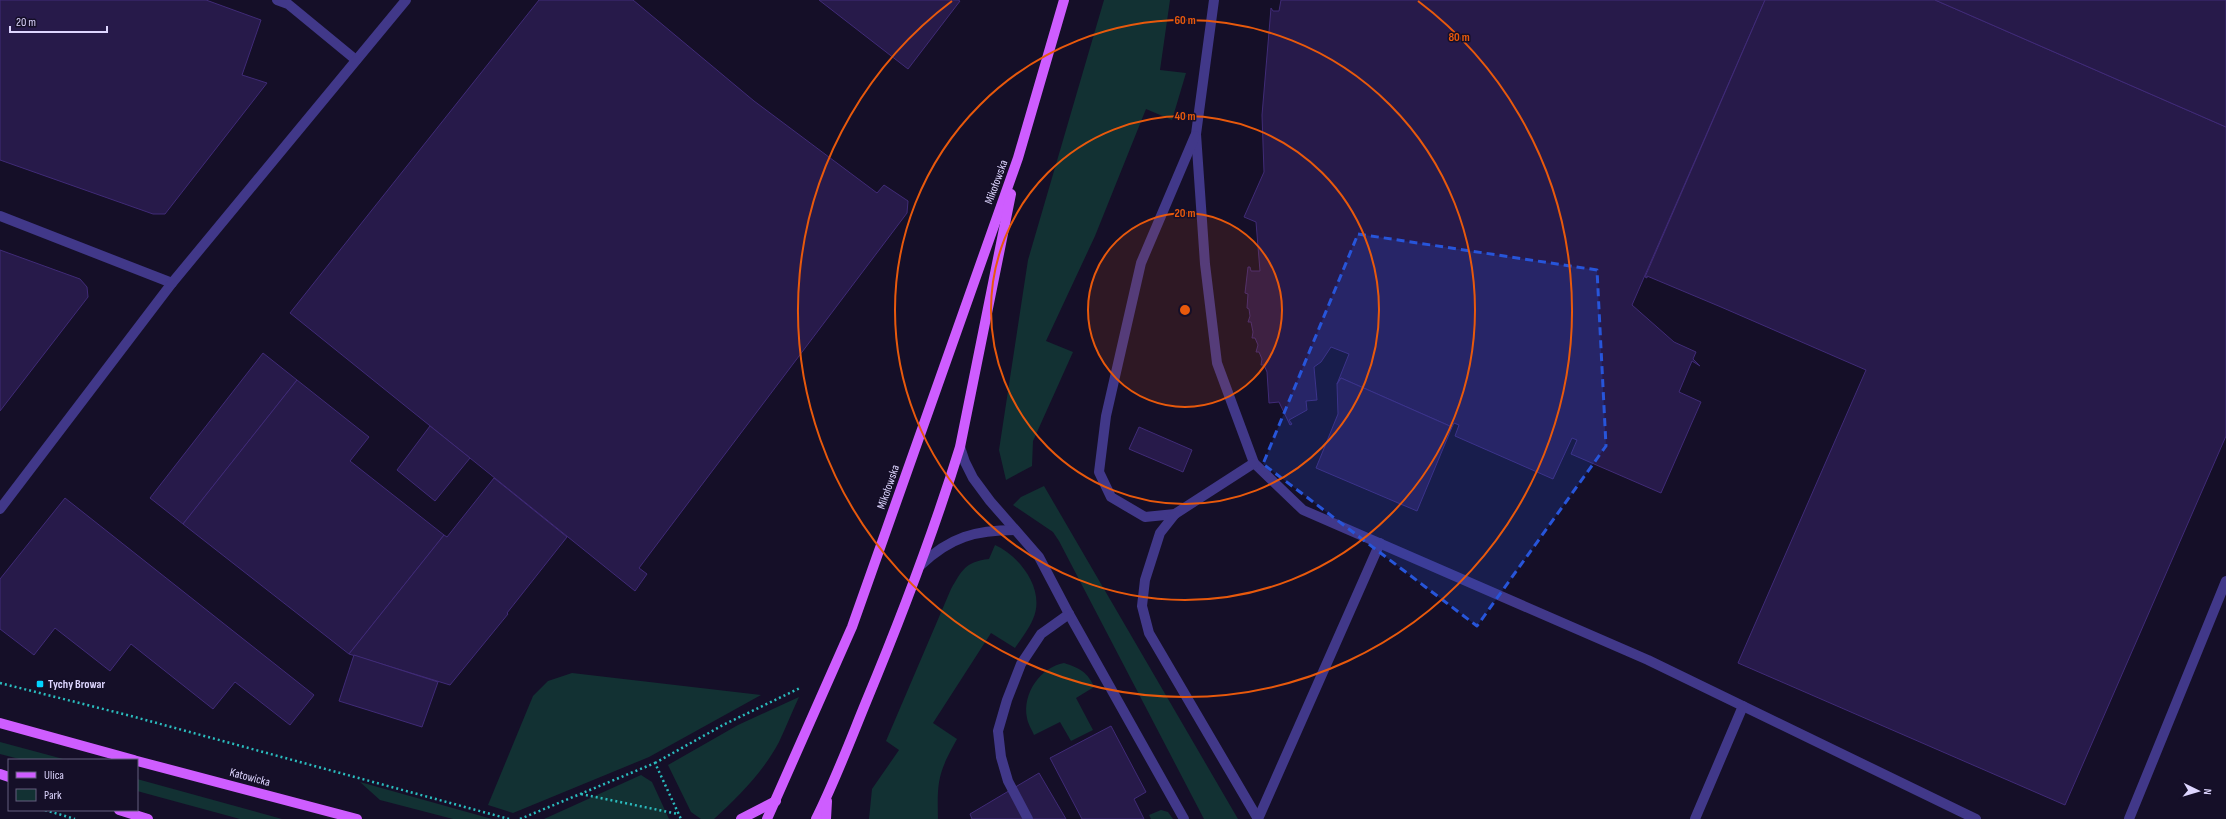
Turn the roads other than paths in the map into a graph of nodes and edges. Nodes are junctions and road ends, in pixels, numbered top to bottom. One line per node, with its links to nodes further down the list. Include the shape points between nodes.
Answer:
1 (277, 0): 5 (lane, via 288,4)
2 (406, 0): 5 (lane)
3 (1064, 0): 7 (main road, Mikołowska)
4 (1214, 0): 6 (lane)
5 (356, 60): 9 (lane)
6 (1196, 134): 11 (lane, via 1205,264 1217,363); 13 (lane, via 1141,263 1106,416 1099,472 1111,497 1145,517)
7 (1018, 158): 10 (main road, Mikołowska); 24 (main road, Mikołowska, via 852,628)
8 (0, 216): 9 (lane)
9 (172, 283): 12 (lane)
10 (960, 447): 14 (lane, via 973,478); 16 (main road, Mikołowska)
11 (1254, 463): 13 (lane); 15 (lane, via 1303,510)
12 (0, 509)
13 (1175, 514): 34 (lane, via 1160,533 1145,580 1142,606 1149,633)
14 (1016, 530): 16 (lane, via 997,530 964,536 936,550); 18 (lane, via 1039,557)
15 (1380, 543): 19 (lane, via 1648,660); 34 (lane)
16 (921, 565): 23 (main road, Mikołowska)
17 (2226, 582): 37 (lane)
18 (1069, 614): 32 (lane, via 1041,634 1021,664 1006,700 998,731 1000,757 1008,781); 33 (lane)
19 (1743, 706): 35 (lane); 36 (lane)
20 (0, 723): 21 (main road)
21 (130, 759)
22 (138, 761): 27 (main road, Katowicka)
23 (827, 798): 30 (main road, Mikołowska); 31 (main road)
24 (776, 801): 28 (main road); 29 (main road, Mikołowska)
25 (122, 811): 26 (main road)
26 (148, 819)
27 (357, 819)
28 (740, 819)
29 (767, 819)
30 (816, 819)
31 (826, 819)
32 (1028, 819)
33 (1184, 819)
34 (1258, 819)
35 (1695, 819)
36 (1976, 819)
37 (2129, 819)

